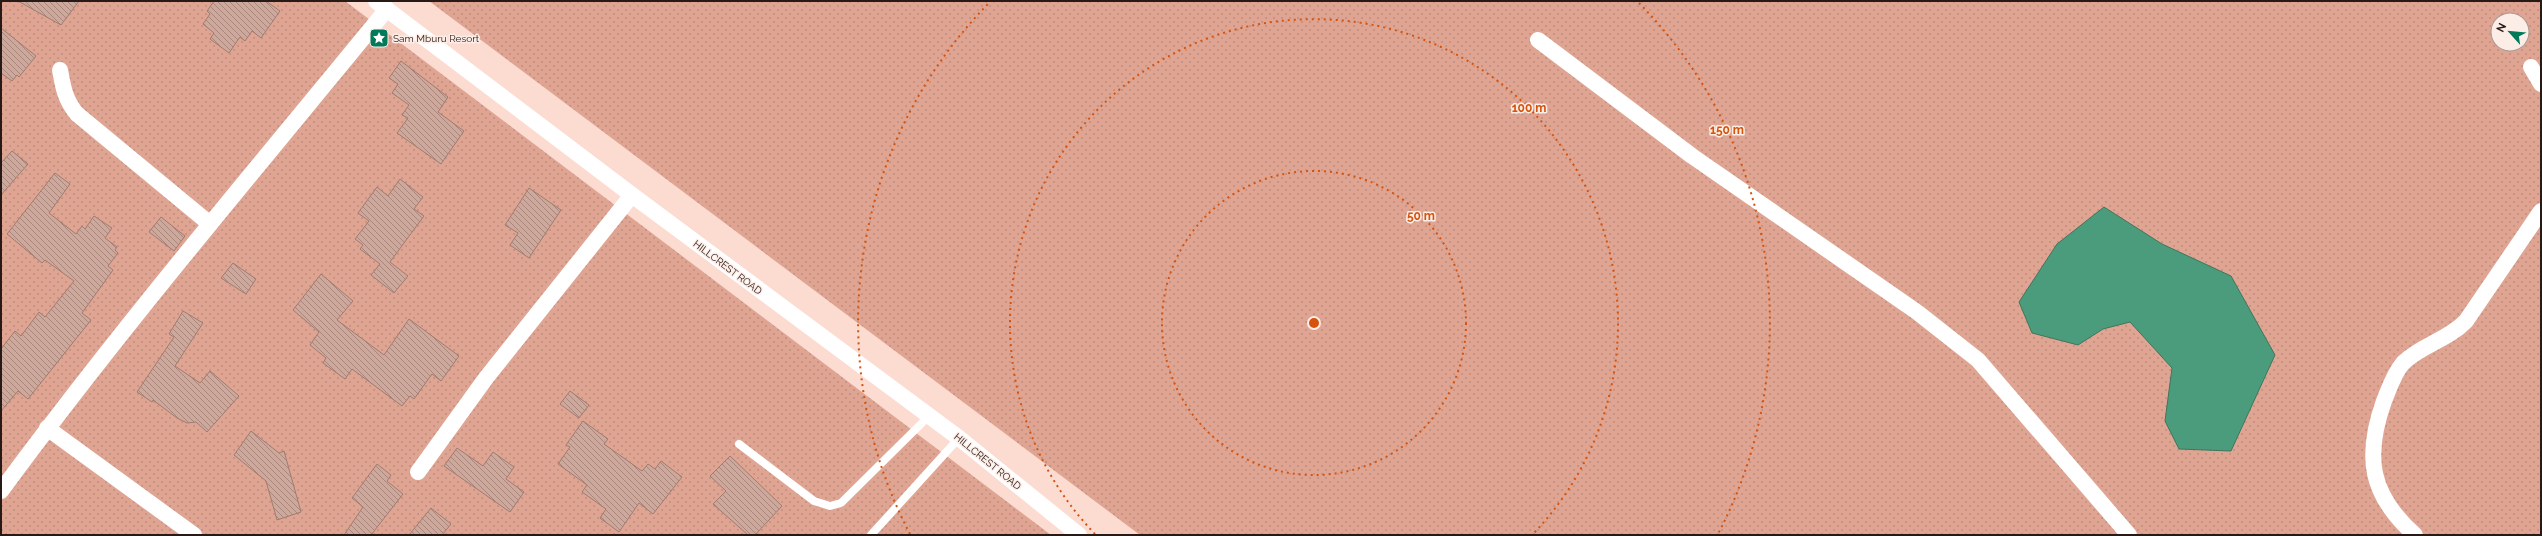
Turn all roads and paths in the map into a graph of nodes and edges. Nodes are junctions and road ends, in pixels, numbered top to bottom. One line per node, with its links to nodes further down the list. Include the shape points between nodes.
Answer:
1 (381, 5): 6 (street, HILLCREST ROAD); 8 (street)
2 (1538, 40): 18 (street, via 1692,156 1917,312 1978,360)
3 (2532, 67): 5 (street)
4 (60, 70): 8 (street, via 66,97 77,114)
5 (2541, 84)
6 (632, 195): 9 (street, HILLCREST ROAD); 13 (street, via 486,378)
7 (2541, 211): 19 (street, via 2456,332 2403,364 2388,393 2373,440 2372,466 2388,506)
8 (210, 224): 10 (street)
9 (929, 416): 11 (street, HILLCREST ROAD); 12 (lane, via 840,503 830,506 814,501)
10 (48, 428): 14 (street); 15 (street)
11 (959, 438): 16 (lane); 17 (street, HILLCREST ROAD)
12 (739, 444)
13 (418, 472)
14 (1, 491)
15 (194, 535)
16 (871, 535)
17 (1079, 535)
18 (2128, 535)
19 (2415, 535)

